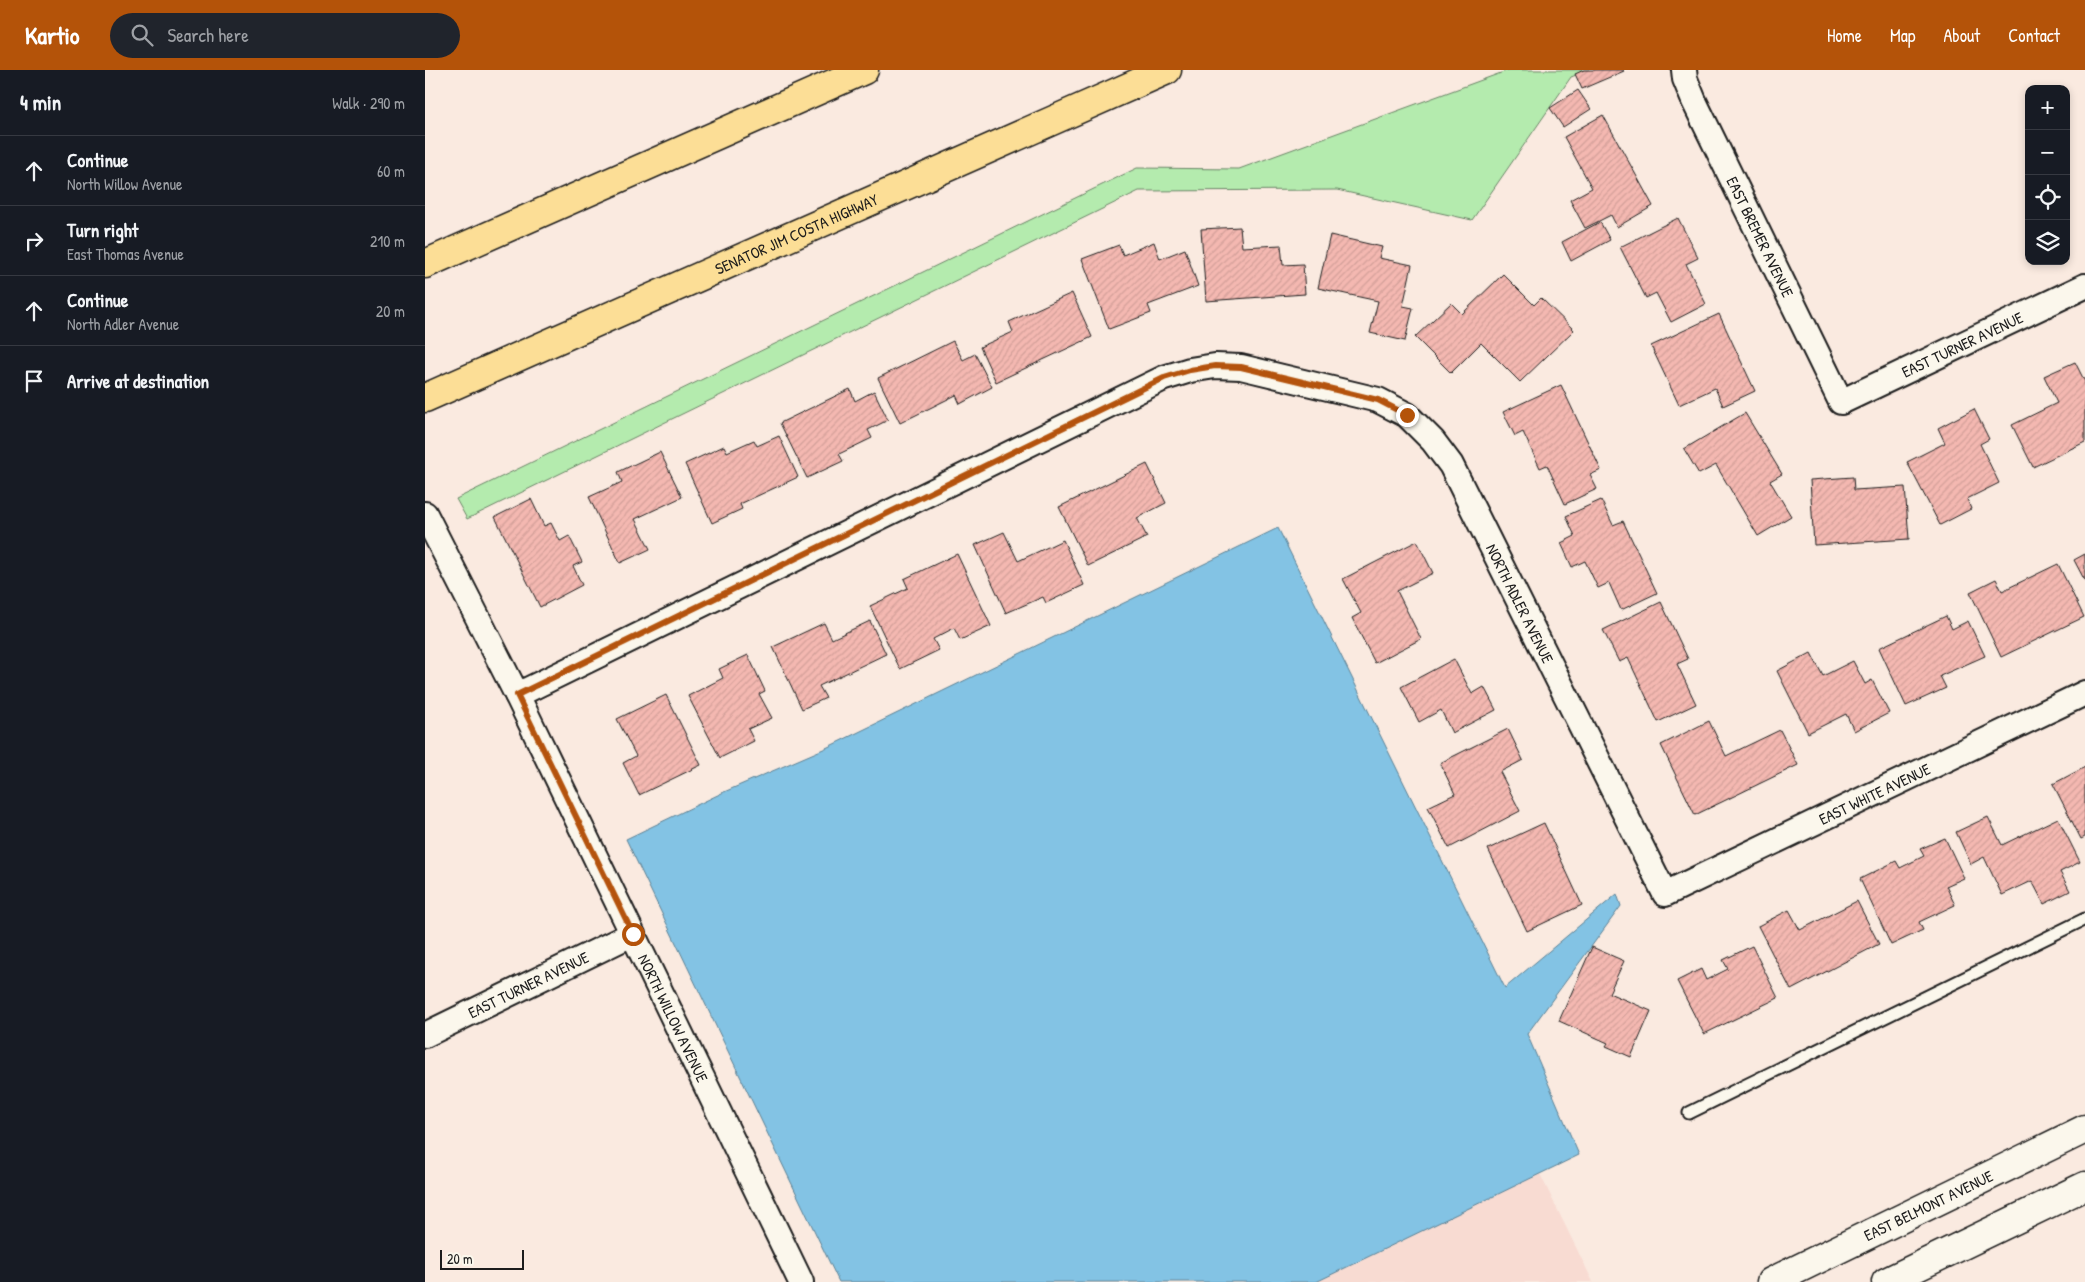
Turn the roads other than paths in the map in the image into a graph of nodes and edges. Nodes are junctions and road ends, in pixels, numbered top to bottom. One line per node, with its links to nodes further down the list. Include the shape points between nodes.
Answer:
1 (864, 70): 6 (highway)
2 (1167, 70): 5 (highway, SENATOR JIM COSTA HIGHWAY)
3 (1187, 70): 5 (highway)
4 (1684, 70): 9 (street, EAST BREMER AVENUE, via 1695,101)
5 (1101, 99): 8 (highway, SENATOR JIM COSTA HIGHWAY)
6 (425, 264)
7 (2085, 286): 9 (street, EAST TURNER AVENUE)
8 (425, 398)
9 (1841, 402)
10 (425, 514): 12 (street, NORTH WILLOW AVENUE)
11 (2085, 693): 13 (street, EAST WHITE AVENUE)
12 (517, 695): 13 (street, NORTH ADLER AVENUE, via 1164,378 1215,366 1241,367 1378,400 1407,415 1433,441 1451,466); 15 (street, NORTH WILLOW AVENUE)
13 (1665, 894)
14 (2085, 919): 17 (lane)
15 (633, 934): 16 (street, EAST TURNER AVENUE); 20 (street, NORTH WILLOW AVENUE)
16 (425, 1034)
17 (1689, 1112)
18 (2085, 1129): 21 (main road, EAST BELMONT AVENUE)
19 (2085, 1186): 22 (main road)
20 (801, 1282)
21 (1771, 1282)
22 (1886, 1282)

